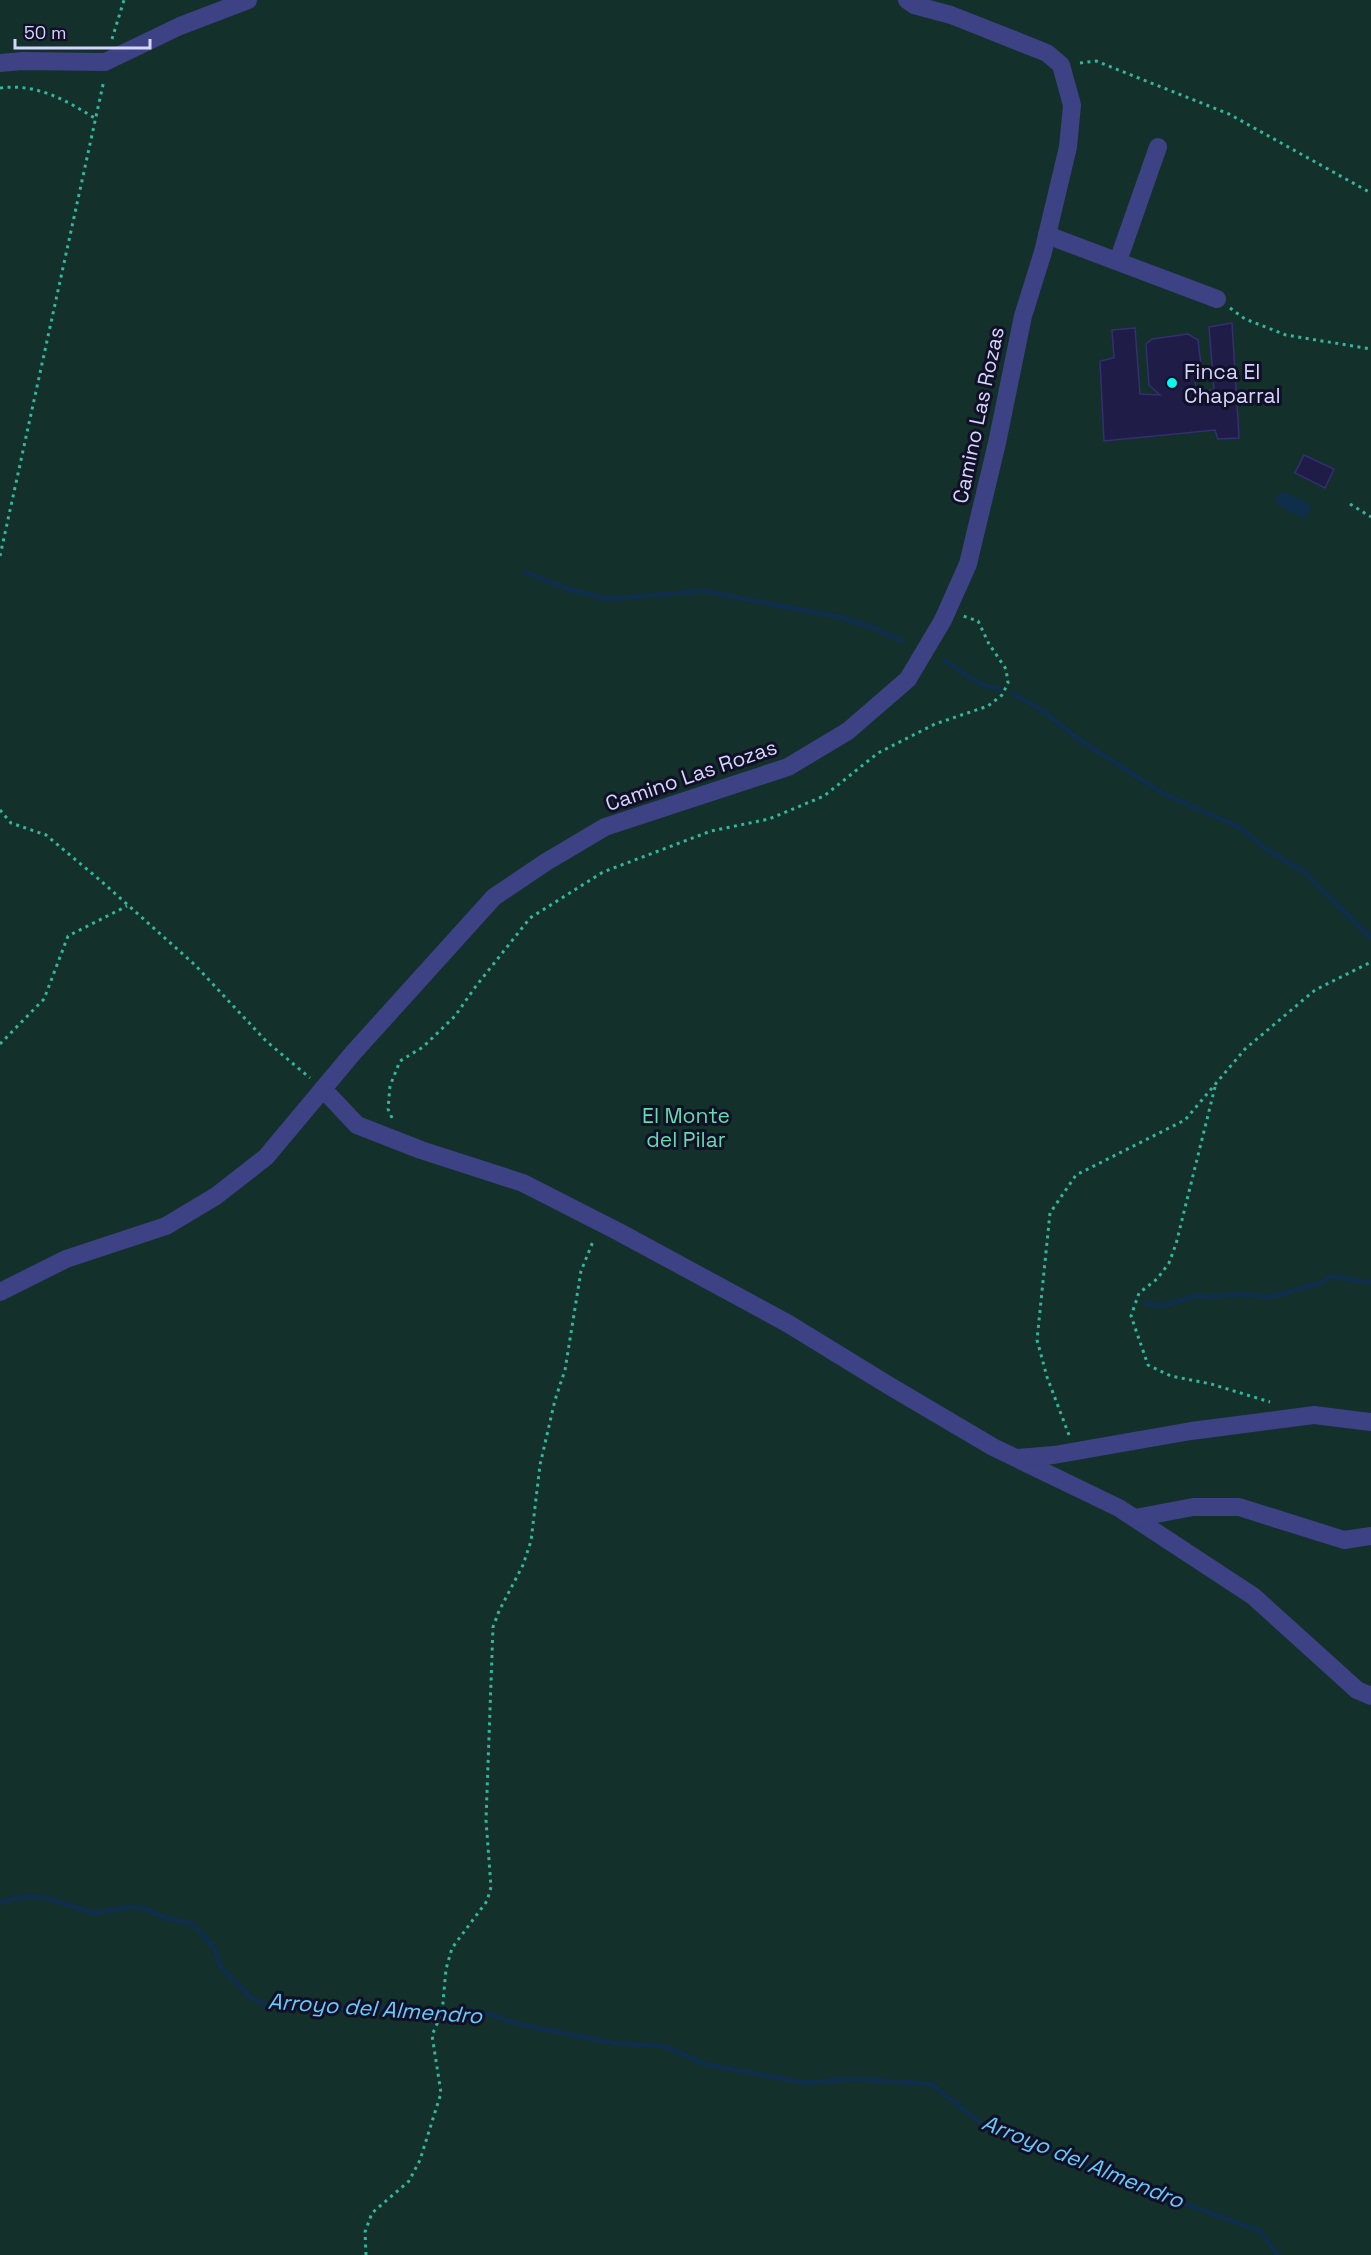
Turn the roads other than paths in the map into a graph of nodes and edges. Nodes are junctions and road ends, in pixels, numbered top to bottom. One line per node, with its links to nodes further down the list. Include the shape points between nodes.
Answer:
1 (248, 0): 3 (street, via 180,26 105,62)
2 (907, 0): 5 (street, Camino Las Rozas, via 1047,53 1061,65 1072,105 1068,147)
3 (0, 63)
4 (1158, 147): 6 (street)
5 (1047, 235): 6 (street); 8 (street, Camino Las Rozas, via 1023,316 968,564 908,679 848,731 788,768 605,827 494,897)
6 (1118, 261): 7 (street)
7 (1217, 299)
8 (323, 1089): 9 (street, Camino Las Rozas, via 266,1157 216,1196 166,1226 66,1259); 11 (street, via 357,1125 523,1183 787,1323)
9 (0, 1292)
10 (1371, 1422): 11 (street, via 1314,1415)
11 (1017, 1458): 12 (street)
12 (1135, 1518): 13 (street, via 1193,1507 1239,1507 1344,1540); 14 (street, via 1253,1596 1358,1690)
13 (1371, 1536)
14 (1371, 1696)

